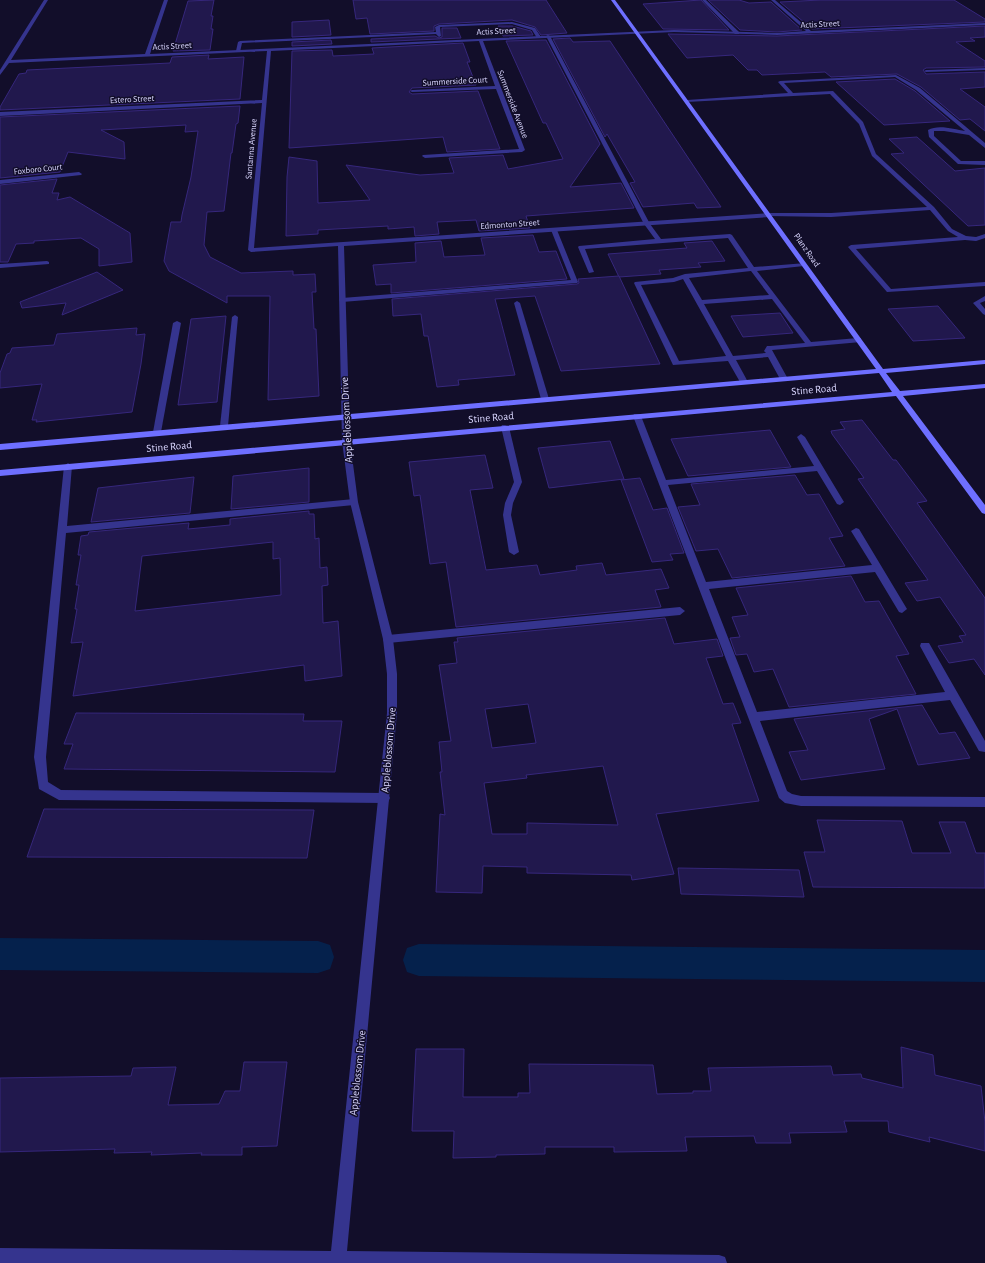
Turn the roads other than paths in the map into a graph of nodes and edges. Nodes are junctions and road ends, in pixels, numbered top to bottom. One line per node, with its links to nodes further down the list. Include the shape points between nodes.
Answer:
1 (46, 0): 20 (street)
2 (166, 0): 19 (street)
3 (613, 0): 7 (main road, Planz Road)
4 (704, 0): 10 (street)
5 (773, 0): 8 (street)
6 (985, 24): 8 (street, Actis Street)
7 (636, 32): 10 (street, Actis Street, via 693,31); 11 (street, Actis Street); 30 (main road, Planz Road)
8 (809, 32): 10 (street, Actis Street)
9 (438, 33): 12 (street); 13 (street, via 439,26 512,23 534,29); 15 (street)
10 (737, 34)
11 (548, 36): 13 (street, Actis Street); 40 (street)
12 (340, 37): 16 (street); 18 (street, via 240,42)
13 (539, 37): 14 (street, Actis Street)
14 (480, 40): 15 (street, Actis Street); 26 (street, Summerside Avenue)
15 (441, 41): 16 (street, Actis Street)
16 (342, 46): 17 (street, Actis Street)
17 (269, 50): 18 (street, Actis Street); 29 (street, Santanna Avenue)
18 (238, 51): 19 (street, Actis Street)
19 (147, 55): 20 (street, Actis Street)
20 (7, 62): 23 (street)
21 (985, 69): 22 (street)
22 (926, 70)
23 (0, 74)
24 (818, 80): 25 (street); 28 (street, via 780,82); 32 (street, via 896,76 918,89)
25 (822, 84)
26 (498, 87): 27 (street, Summerside Court); 34 (street, Summerside Avenue, via 522,150)
27 (412, 91)
28 (792, 95): 30 (street); 38 (street, via 828,90 861,123 874,155)
29 (265, 101): 31 (street, Estero Street); 48 (street, Santanna Avenue)
30 (687, 101): 39 (main road, Planz Road)
31 (0, 114)
32 (971, 134): 33 (street); 35 (street, via 944,129 931,130 931,136 960,163)
33 (985, 146)
34 (425, 156)
35 (985, 163)
36 (79, 174): 37 (street, Foxboro Court)
37 (0, 182)
38 (932, 208): 39 (street, Edmonton Street, via 831,215); 43 (street, via 950,230)
39 (770, 216): 40 (street, Edmonton Street); 50 (main road, Planz Road)
40 (647, 224): 41 (street, Edmonton Street); 45 (street)
41 (554, 230): 46 (street, Edmonton Street); 58 (street, via 575,282)
42 (985, 236): 44 (street)
43 (965, 238): 44 (street); 55 (street, via 851,247 889,291)
44 (976, 239): 47 (street)
45 (659, 240): 52 (street, via 730,236); 53 (street, via 580,247)
46 (341, 244): 48 (street, Edmonton Street); 58 (street, Appleblossom Drive)
47 (985, 246)
48 (251, 250)
49 (47, 263): 51 (street)
50 (804, 264): 52 (street); 64 (main road, Planz Road)
51 (0, 266)
52 (753, 270): 54 (street); 56 (street)
53 (591, 272)
54 (686, 276): 59 (street); 67 (street, via 674,280 637,283 676,363)
55 (985, 284)
56 (773, 297): 59 (street); 65 (street)
57 (985, 298): 61 (street, via 976,303)
58 (342, 300): 75 (street, Appleblossom Drive)
59 (700, 302): 67 (street)
60 (517, 303): 74 (street)
61 (985, 313)
62 (235, 317): 77 (street)
63 (177, 323): 79 (street)
64 (858, 340): 65 (street); 69 (main road, Planz Road)
65 (810, 344): 66 (street, via 770,348)
66 (770, 355): 67 (street); 70 (street)
67 (731, 358): 71 (street)
68 (985, 362): 69 (main road, Stine Road)
69 (880, 371): 70 (main road, Stine Road); 73 (main road, Planz Road)
70 (784, 379): 71 (main road, Stine Road)
71 (744, 382): 74 (main road, Stine Road)
72 (985, 386): 73 (main road, Stine Road)
73 (896, 393): 76 (main road, Stine Road); 89 (main road, Planz Road)
74 (545, 399): 75 (main road, Stine Road)
75 (344, 416): 77 (main road, Stine Road); 81 (street, Appleblossom Drive)
76 (637, 416): 78 (main road, Stine Road); 86 (street)
77 (224, 426): 79 (main road, Stine Road)
78 (505, 427): 81 (main road, Stine Road); 92 (street, via 518,482 507,515)
79 (157, 432): 82 (main road, Stine Road)
80 (801, 437): 84 (street)
81 (346, 441): 83 (main road, Stine Road); 87 (street, Appleblossom Drive)
82 (0, 447)
83 (68, 466): 85 (main road, Stine Road); 90 (street)
84 (820, 468): 86 (street); 88 (street)
85 (0, 473)
86 (663, 483): 94 (street)
87 (354, 502): 90 (street); 97 (street, Appleblossom Drive)
88 (840, 502)
89 (985, 511)
90 (62, 530): 102 (street, via 40,757 43,785 59,795)
91 (856, 531): 93 (street)
92 (514, 552)
93 (878, 568): 94 (street); 95 (street)
94 (703, 586): 100 (street)
95 (902, 609)
96 (680, 611): 97 (street)
97 (388, 639): 102 (street, Appleblossom Drive, via 392,674 392,713)
98 (925, 646): 99 (street)
99 (952, 695): 100 (street); 101 (street)
100 (753, 717): 103 (street, via 783,794 789,799)
101 (983, 748)
102 (384, 798): 105 (street, Appleblossom Drive)
103 (985, 802)
104 (0, 1256): 105 (street)
105 (338, 1260): 106 (street)
106 (719, 1263)

